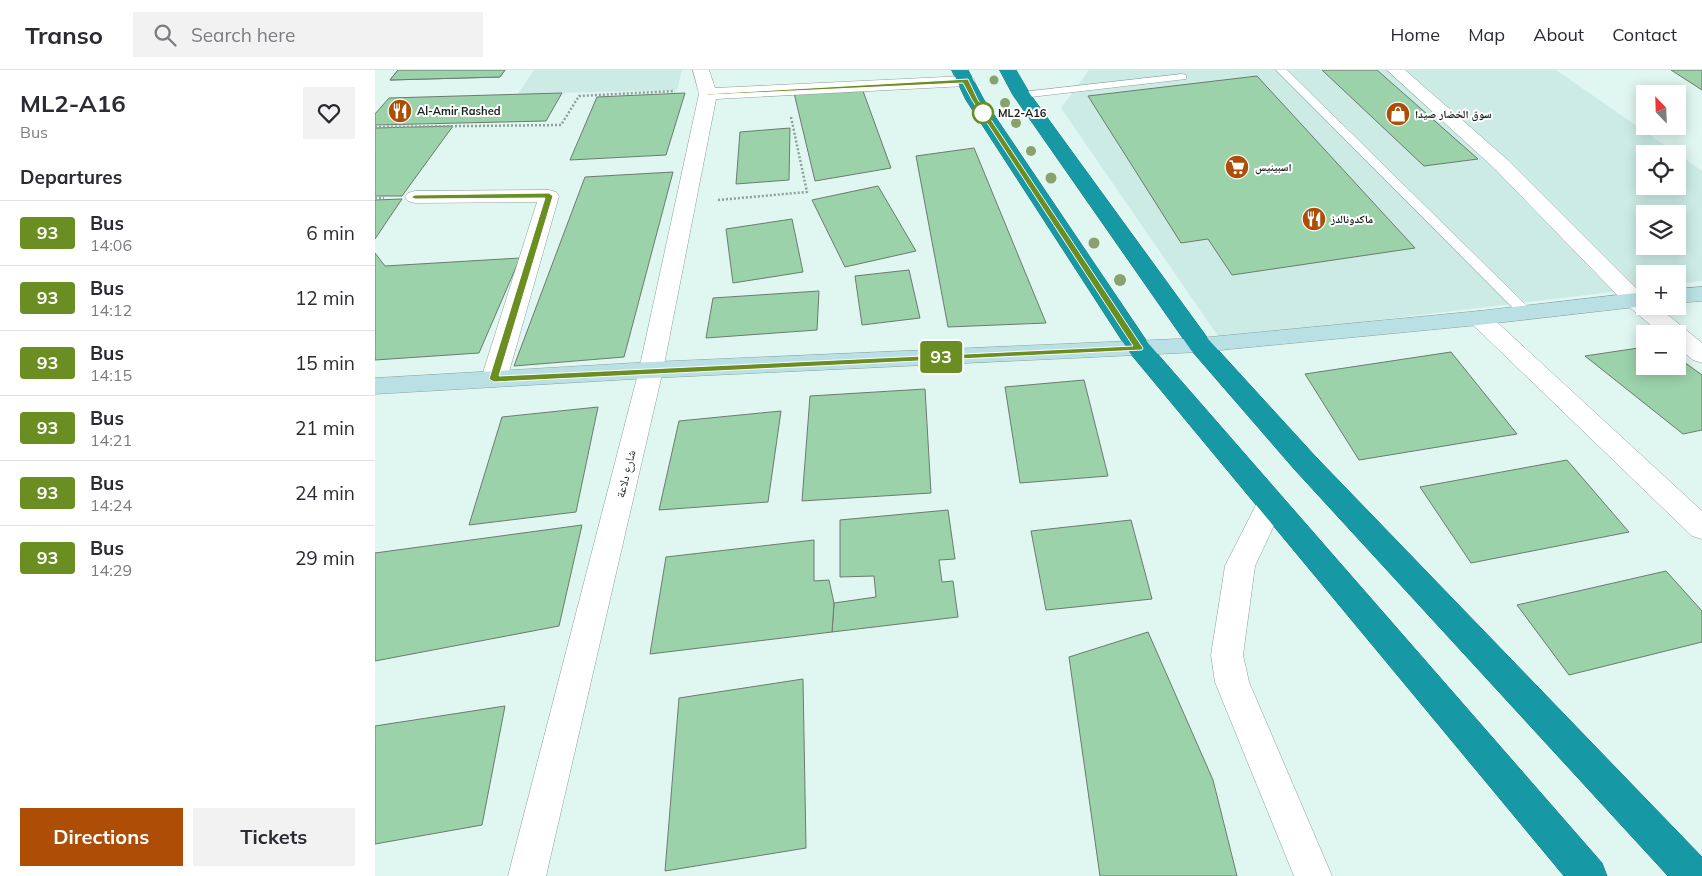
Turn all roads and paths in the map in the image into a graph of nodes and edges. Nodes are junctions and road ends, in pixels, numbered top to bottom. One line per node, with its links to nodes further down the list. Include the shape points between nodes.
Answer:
1 (1008, 70): 8 (highway)
2 (1281, 70): 16 (lane)
3 (1395, 70): 14 (street, via 1502,165)
4 (963, 75): 7 (street); 22 (highway, via 975,100)
5 (1182, 77): 8 (lane)
6 (706, 84): 7 (street); 9 (path, via 579,96 561,125); 11 (street, شارع دلاعة)
7 (780, 90): 11 (path, via 792,122 807,192)
8 (1022, 95): 21 (highway)
9 (375, 127)
10 (415, 197): 25 (street, via 549,196)
11 (685, 203): 24 (street, شارع دلاعة)
12 (1702, 294): 13 (street)
13 (1686, 295)
14 (1636, 296)
15 (1636, 300): 16 (street)
16 (1525, 312): 18 (street)
17 (1656, 315): 19 (street)
18 (1479, 318): 21 (street); 28 (street)
19 (1667, 325)
20 (1686, 342): 23 (street)
21 (1201, 345): 22 (street); 32 (highway, via 1305,462)
22 (1139, 348): 24 (street); 27 (highway)
23 (1702, 355)
24 (651, 370): 25 (street); 29 (street, شارع دلاعة)
25 (494, 379): 26 (street)
26 (375, 386)
27 (1271, 502): 30 (street, via 1240,566 1227,655 1233,682); 31 (highway)
28 (1702, 528)
29 (527, 876)
30 (1313, 876)
31 (1588, 876)
32 (1694, 876)

